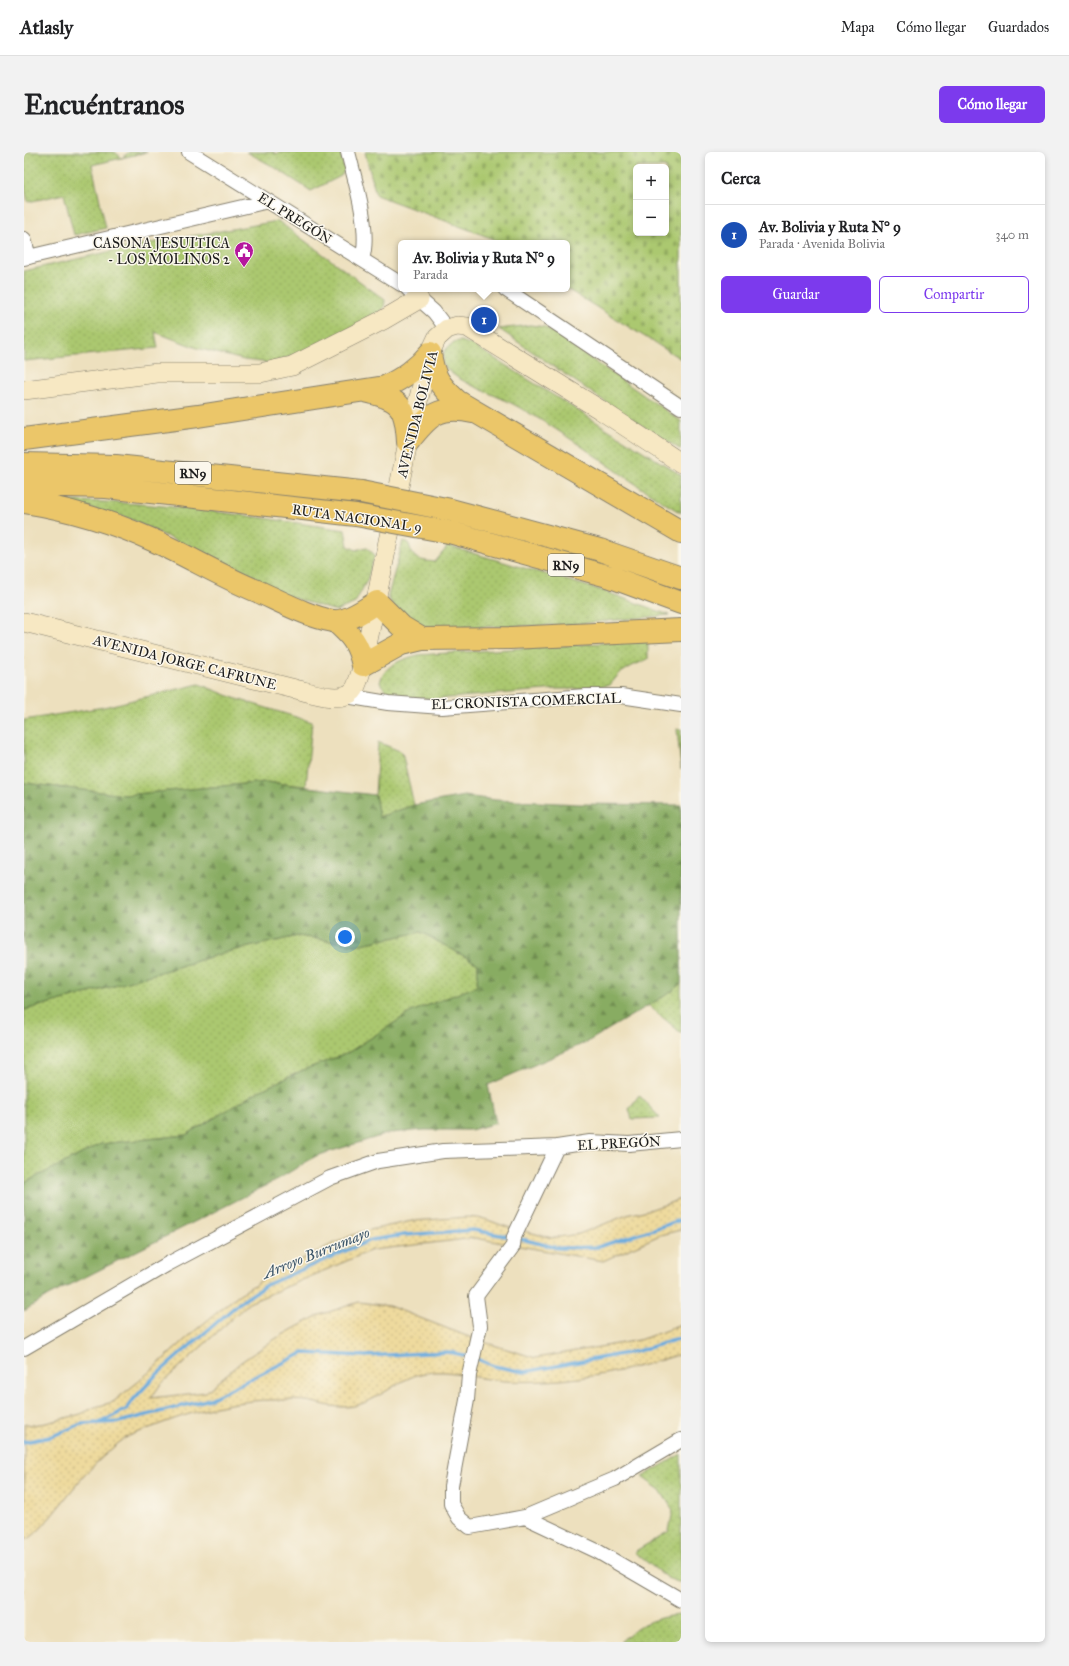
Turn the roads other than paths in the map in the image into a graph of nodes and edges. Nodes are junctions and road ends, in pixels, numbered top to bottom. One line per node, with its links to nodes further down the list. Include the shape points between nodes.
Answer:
1 (189, 152): 3 (street, EL PREGÓN)
2 (348, 152): 6 (street, via 360,202 366,248)
3 (268, 201): 5 (street); 6 (street, EL PREGÓN)
4 (24, 239): 5 (street)
5 (26, 258)
6 (362, 259): 7 (street, EL PREGÓN)
7 (398, 282)
8 (509, 292): 14 (street)
9 (414, 294): 10 (street, via 434,312); 12 (street, via 383,320 292,366 260,373 157,373)
10 (447, 329): 11 (street, AVENIDA BOLIVIA, via 437,338); 18 (street, via 457,326 468,327)
11 (430, 353): 13 (highway, via 419,367 404,378 385,388); 15 (highway, via 433,371 446,391 457,401); 17 (street, AVENIDA BOLIVIA)
12 (24, 390)
13 (365, 391): 16 (highway); 17 (highway, via 390,397 400,405 407,418)
14 (681, 407)
15 (480, 414): 17 (highway, via 459,409 433,414 423,422); 22 (highway)
16 (24, 439)
17 (408, 442): 24 (street, AVENIDA BOLIVIA)
18 (681, 463)
19 (24, 464): 23 (highway, RUTA NACIONAL 9 / RN9, bridge, via 116,466 361,492 451,510 600,550)
20 (24, 485): 25 (highway, RUTA NACIONAL 9 / RN9, bridge, via 106,487 356,515 449,532 610,577)
21 (24, 502): 26 (highway, via 46,505 103,521 156,542 231,580 303,611)
22 (681, 532)
23 (681, 578)
24 (377, 602): 26 (highway, via 356,616); 29 (highway, via 402,627); 30 (street, AVENIDA BOLIVIA)
25 (681, 603)
26 (335, 621): 30 (highway, via 359,648)
27 (24, 622): 31 (street, AVENIDA JORGE CAFRUNE, via 295,689 332,697)
28 (681, 630): 29 (highway, via 510,638)
29 (422, 639): 30 (highway, via 401,644)
30 (363, 665): 31 (street, AVENIDA BOLIVIA, via 354,690)
31 (346, 696): 32 (street, EL CRONISTA COMERCIAL, via 388,703 442,707 586,696 620,696)
32 (681, 705)
33 (681, 1139): 34 (street, EL PREGÓN, via 629,1144 590,1142)
34 (557, 1147): 35 (street, EL PREGÓN, via 443,1151 378,1161 330,1178 166,1265); 37 (street, via 514,1237 513,1246 476,1296 480,1326 469,1375 467,1400 451,1486 451,1504 459,1518 470,1527)
35 (24, 1348)
36 (681, 1440): 37 (street, via 615,1479)
37 (525, 1517): 38 (street, via 597,1551)
38 (681, 1600)

